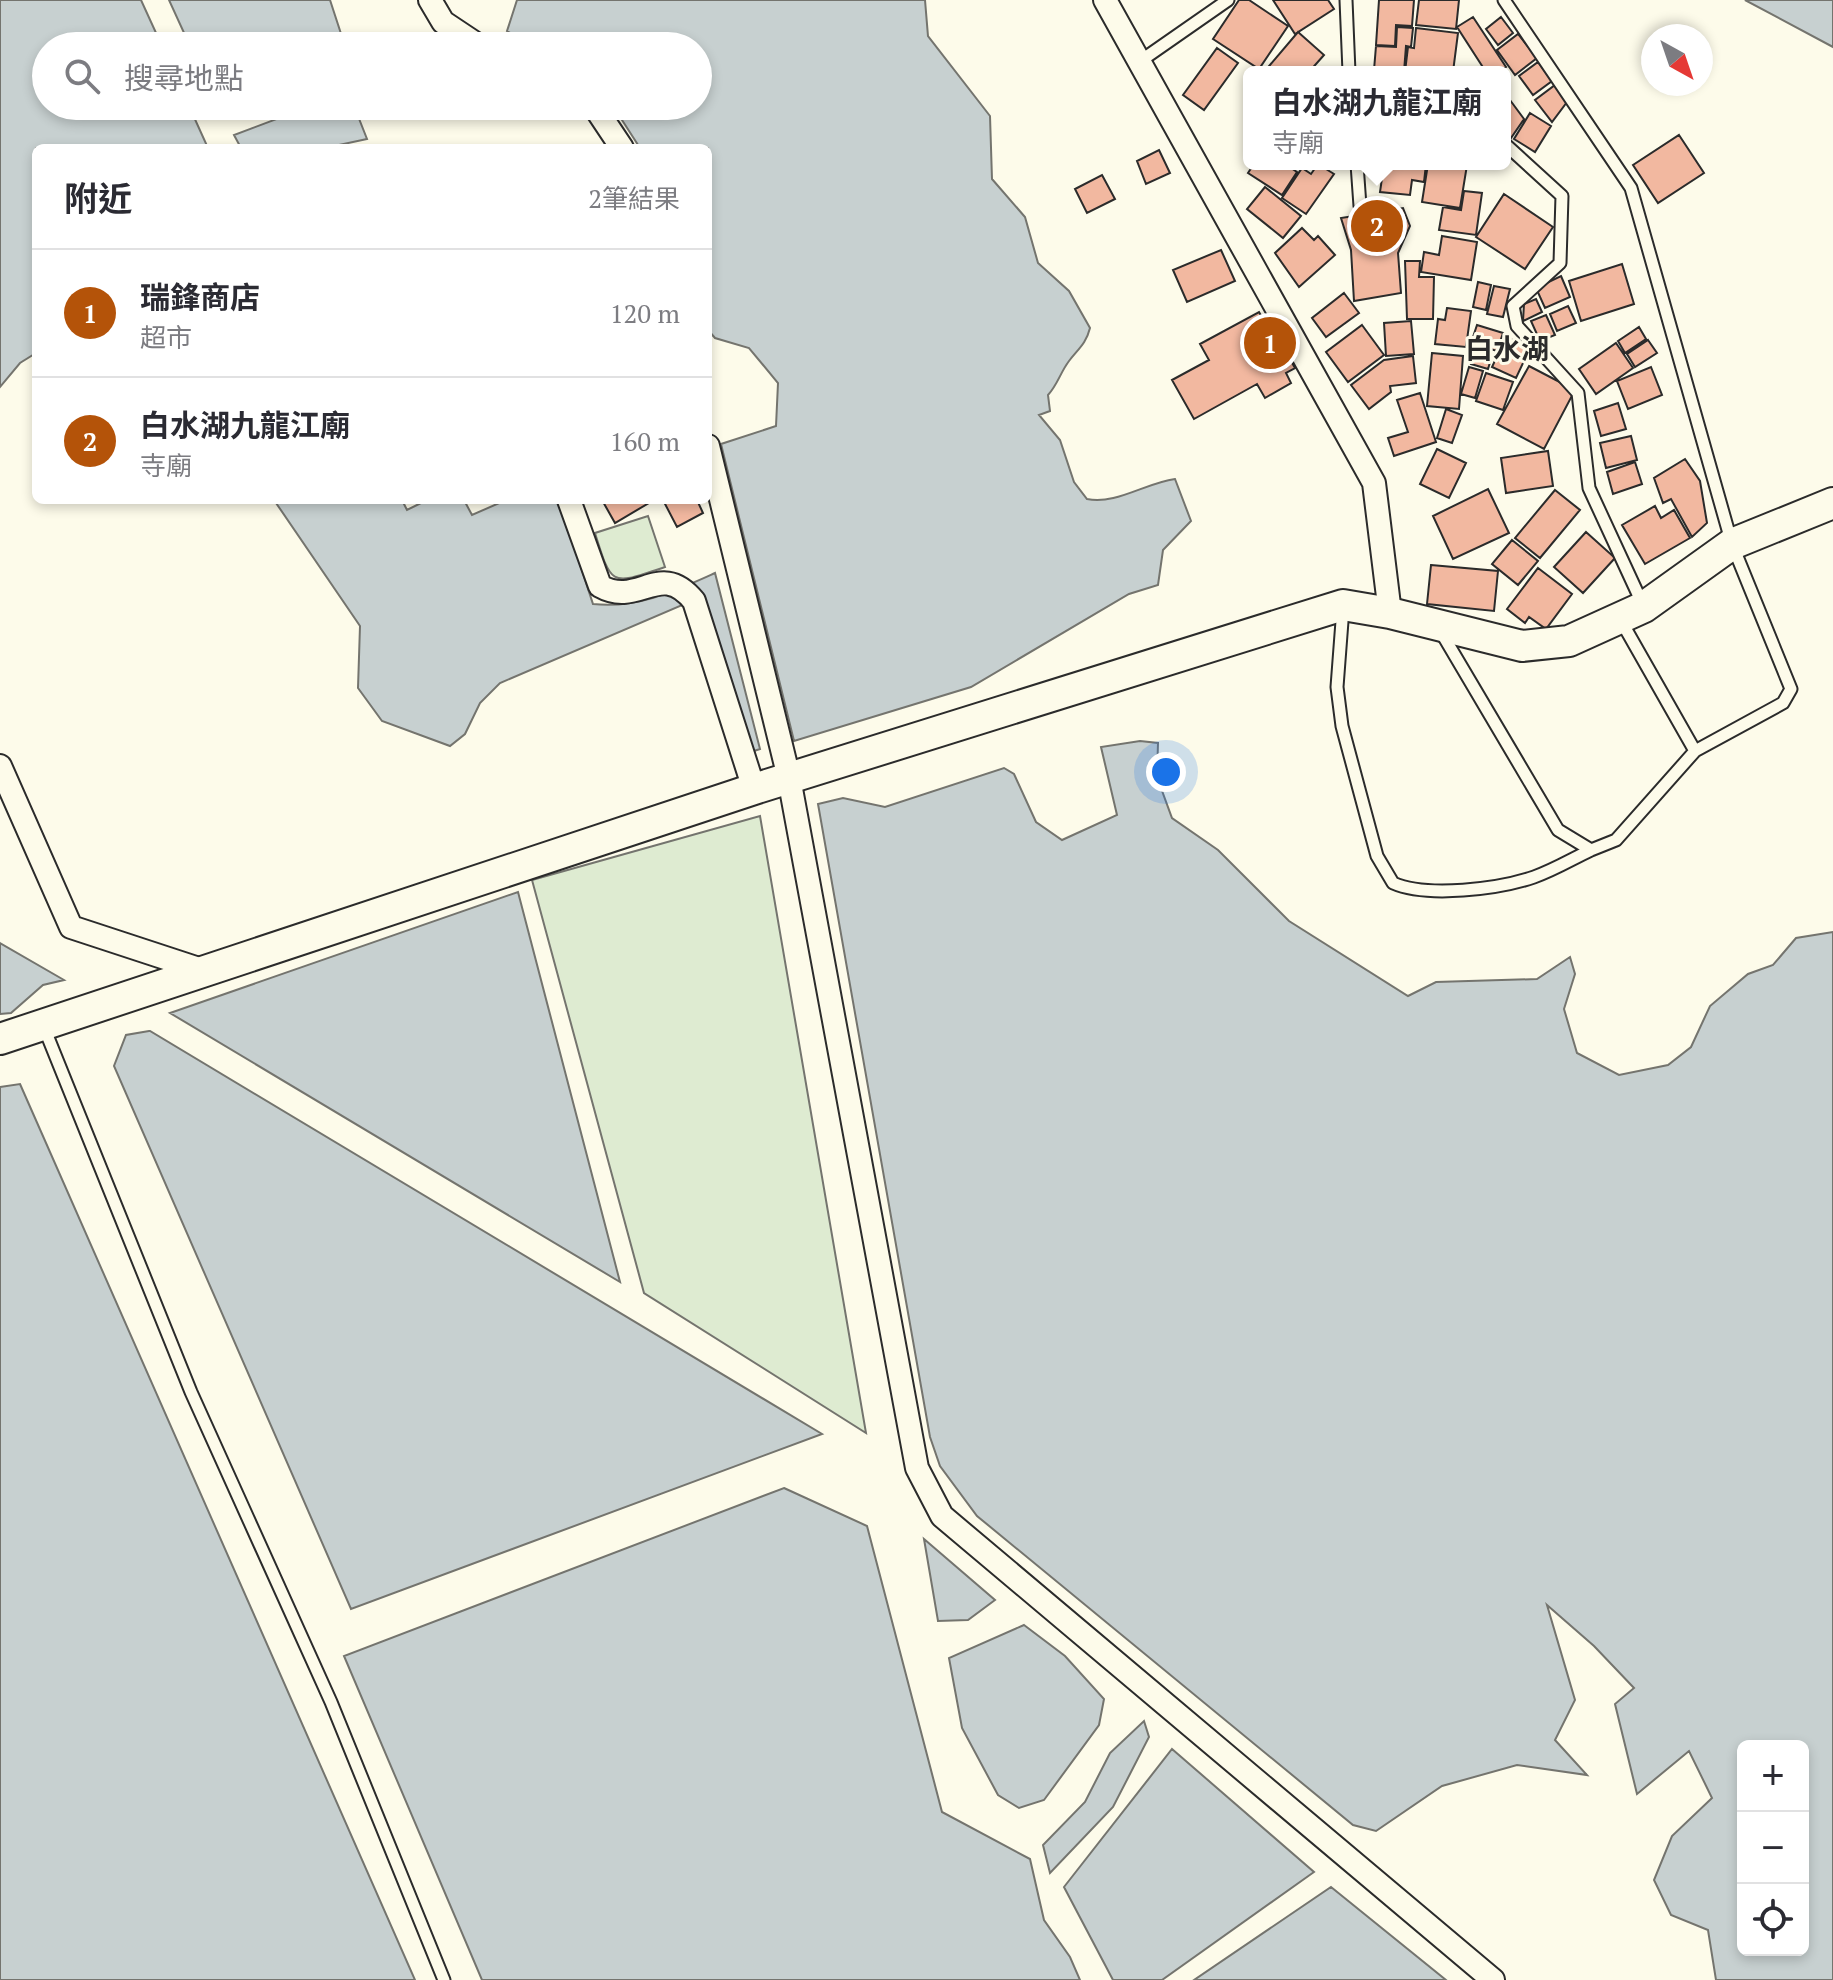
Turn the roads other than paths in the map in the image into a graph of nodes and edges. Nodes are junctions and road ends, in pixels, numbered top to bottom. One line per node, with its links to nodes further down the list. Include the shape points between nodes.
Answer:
1 (430, 0): 6 (street, via 443,22)
2 (1105, 0): 7 (street)
3 (1228, 0): 7 (lane)
4 (1346, 0): 8 (lane)
5 (1504, 0): 17 (lane, via 1631,188)
6 (458, 32)
7 (1139, 62): 19 (street, via 1374,483)
8 (1349, 66)
9 (603, 120): 10 (street)
10 (619, 144)
11 (1511, 149): 20 (lane, via 1562,196 1560,263 1513,306 1517,326 1578,393 1589,488)
12 (1357, 170): 13 (lane)
13 (1360, 206)
14 (712, 462): 24 (street)
15 (1833, 503): 17 (street)
16 (570, 504): 25 (street, via 600,586 611,592 669,582 688,593)
17 (1732, 544): 20 (street); 22 (lane, via 1791,689 1783,703)
18 (1343, 605): 19 (street); 24 (street); 26 (lane, via 1337,687 1342,726 1377,856 1393,883 1424,891 1509,884)
19 (1390, 613): 21 (street)
20 (1632, 613): 21 (street, via 1569,641 1522,646); 22 (lane)
21 (1437, 625): 26 (lane, via 1558,830)
22 (1695, 751): 26 (lane, via 1616,840)
23 (0, 766): 27 (street, via 71,927)
24 (789, 778): 25 (street); 31 (street, via 917,1468 942,1516)
25 (754, 789): 27 (street)
26 (1591, 850)
27 (205, 971): 28 (street)
28 (43, 1025): 29 (street); 30 (lane, via 191,1392 331,1702)
29 (0, 1039)
30 (444, 1980)
31 (1493, 1980)

